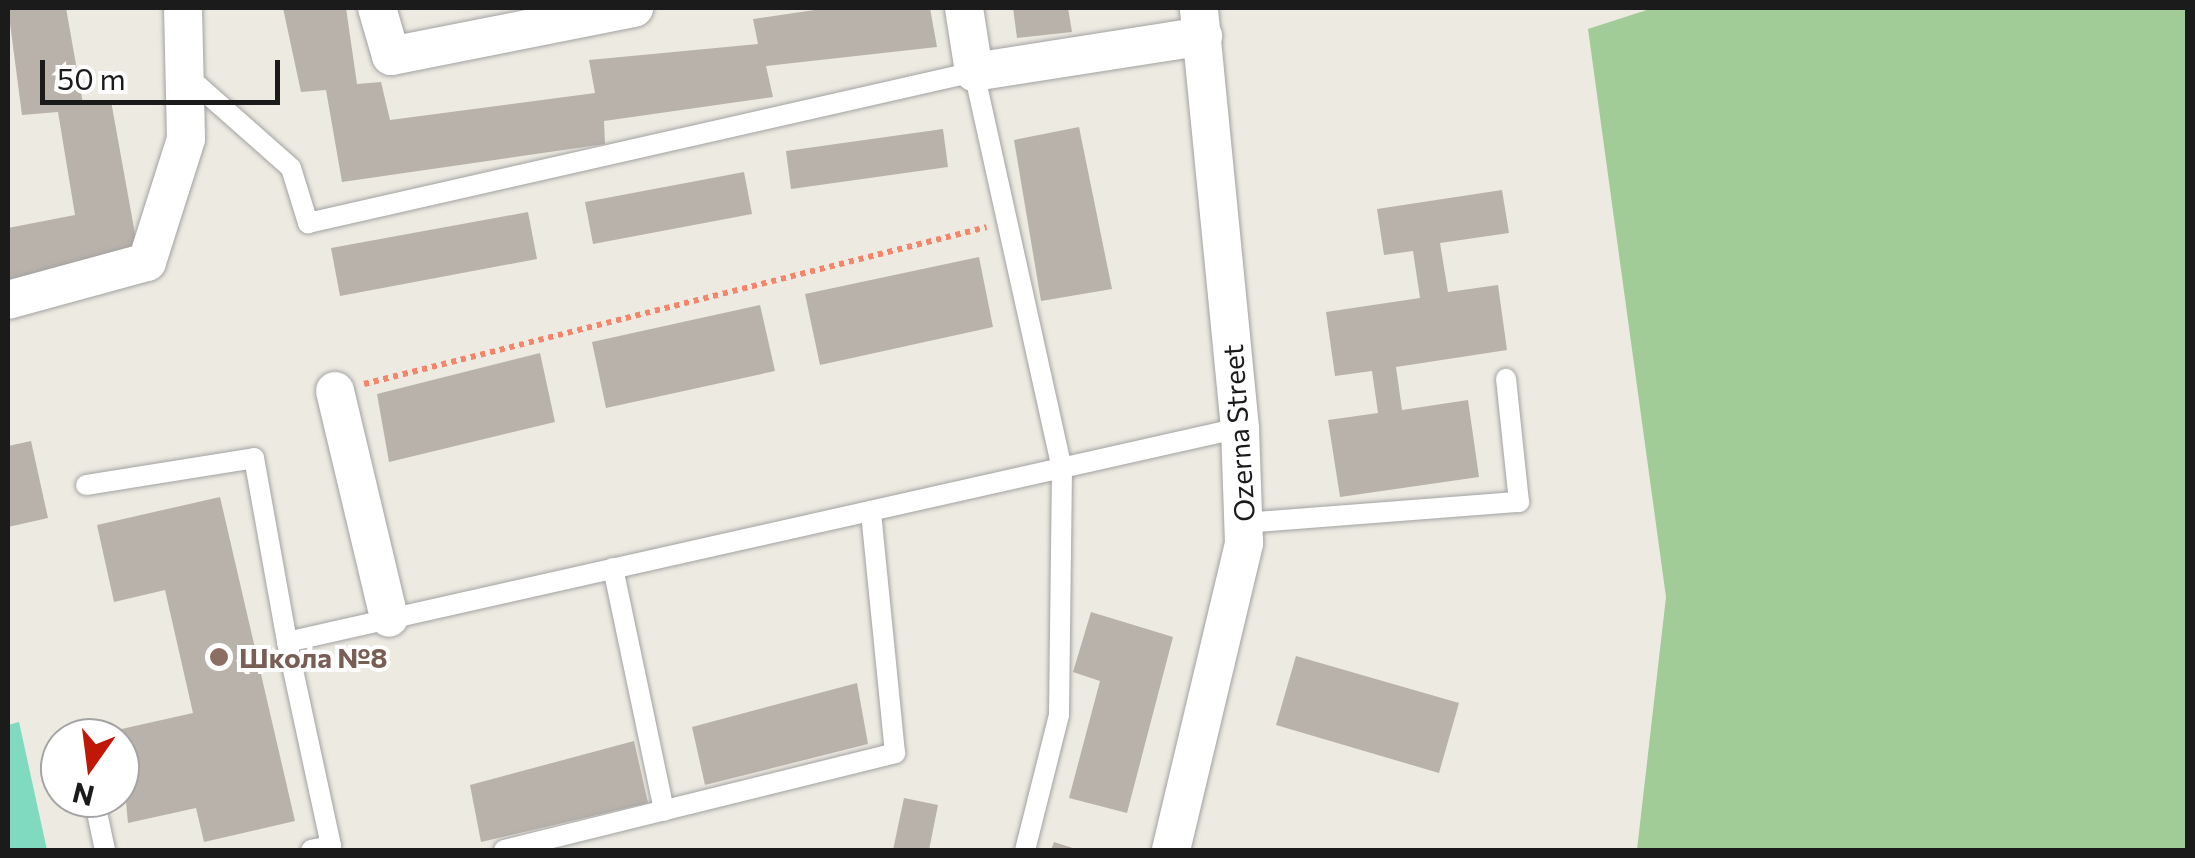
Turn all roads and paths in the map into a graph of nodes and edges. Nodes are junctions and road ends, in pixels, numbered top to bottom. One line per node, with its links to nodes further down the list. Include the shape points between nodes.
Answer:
1 (183, 8): 7 (street)
2 (377, 8): 3 (street, via 391,56)
3 (634, 8)
4 (964, 8): 6 (street)
5 (1201, 22): 6 (street); 12 (street, Ozerna Street)
6 (974, 72): 7 (lane, via 308,223 291,168); 8 (lane)
7 (186, 75): 9 (street, via 186,139 146,262)
8 (1007, 222): 11 (path); 13 (lane)
9 (8, 300)
10 (1506, 378): 16 (lane, via 1519,502)
11 (335, 391): 18 (street)
12 (1240, 428): 13 (lane); 16 (street, Ozerna Street)
13 (1062, 469): 15 (lane); 25 (lane, via 1060,714)
14 (86, 485): 19 (lane, via 254,458)
15 (870, 511): 17 (lane); 20 (lane, via 894,753)
16 (1244, 524): 26 (street, Ozerna Street)
17 (613, 568): 18 (lane); 20 (lane)
18 (389, 618): 19 (lane)
19 (287, 642): 23 (lane, via 331,846)
20 (664, 811): 24 (lane)
21 (98, 818): 22 (lane)
22 (105, 850)
23 (311, 850)
24 (504, 850)
25 (1025, 850)
26 (1171, 850)

